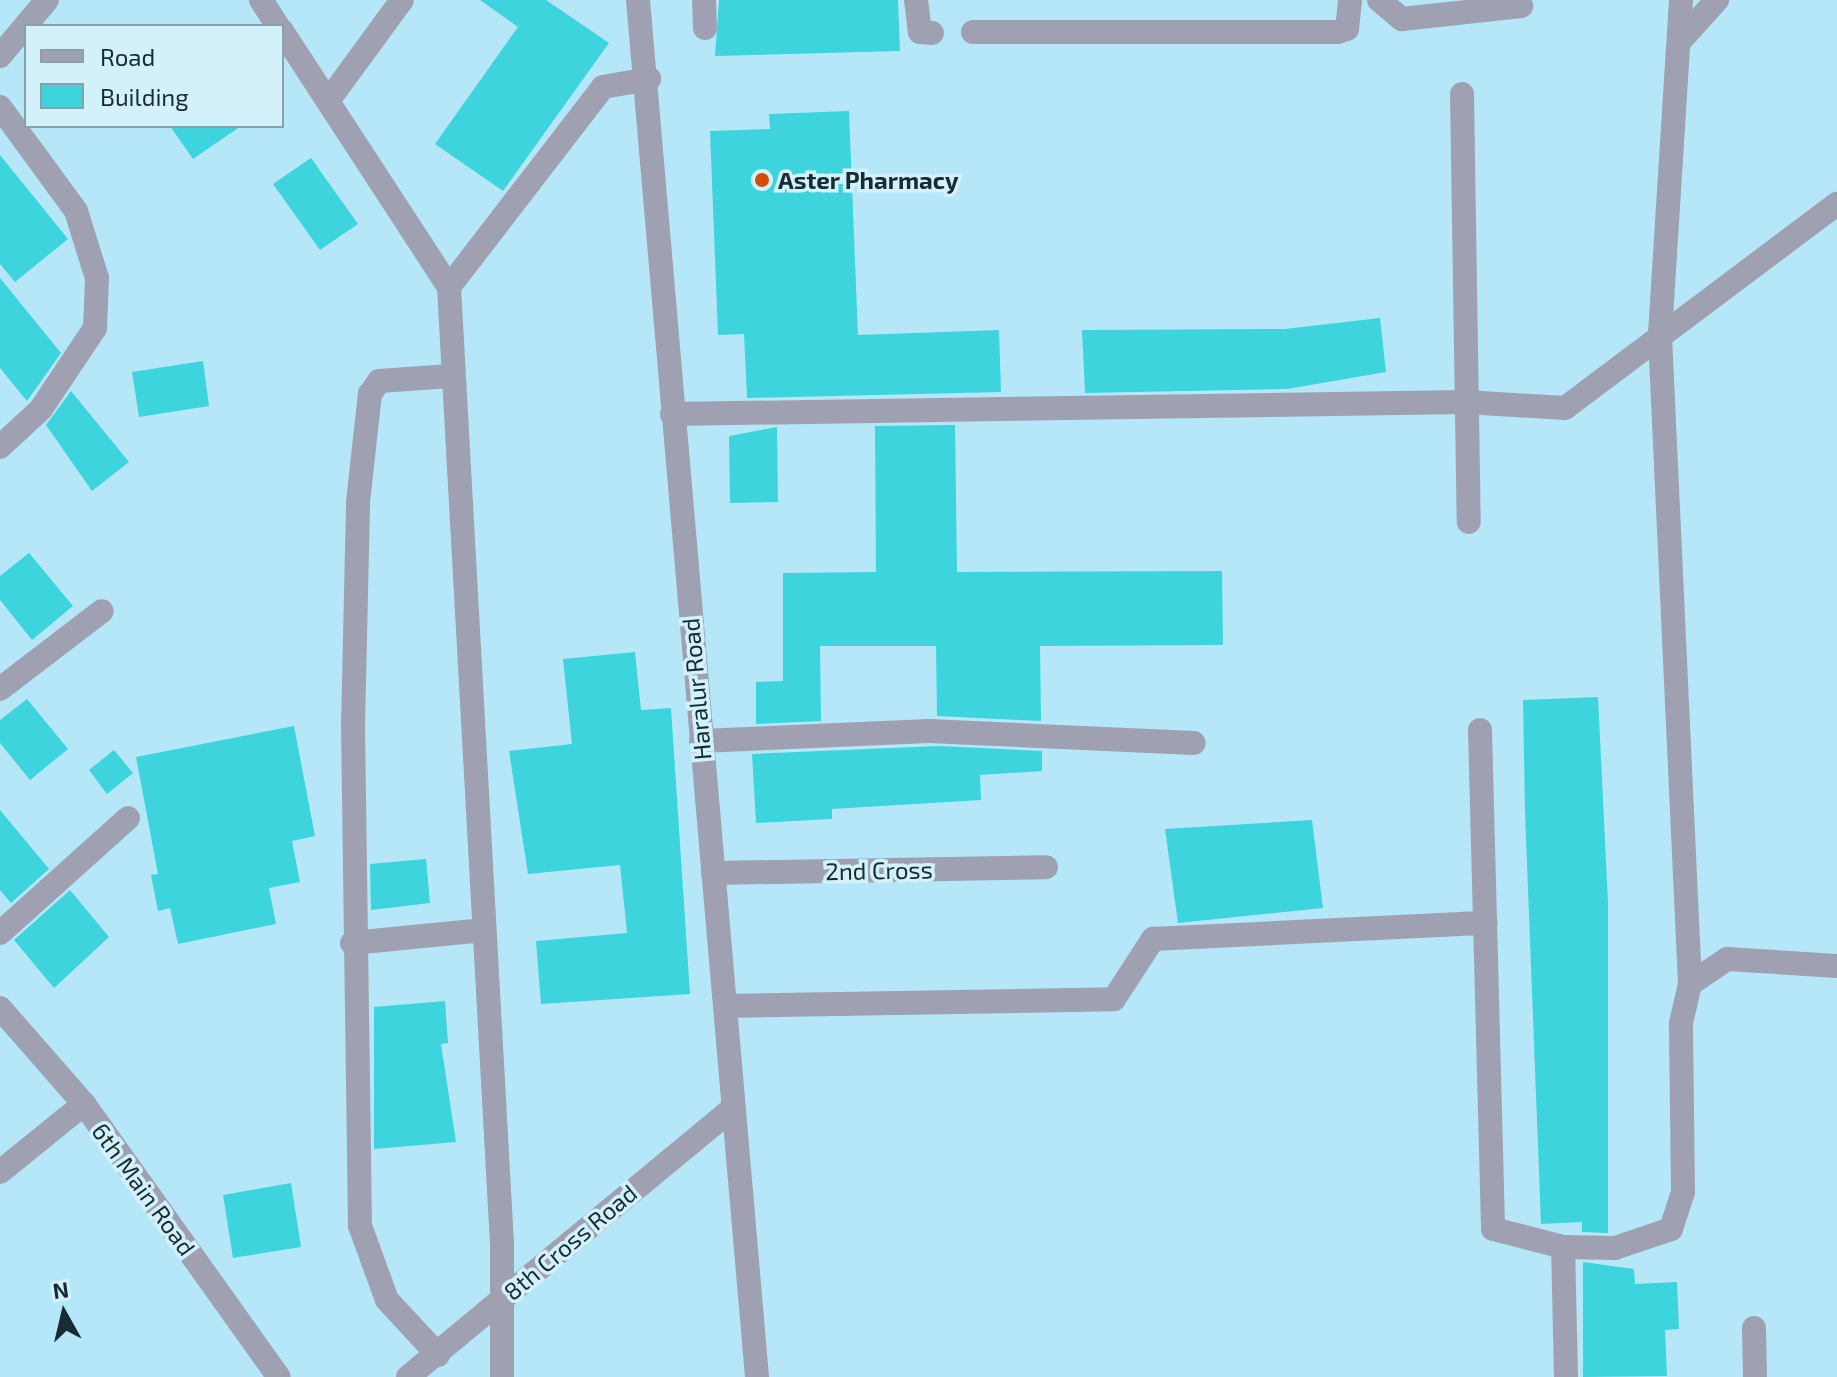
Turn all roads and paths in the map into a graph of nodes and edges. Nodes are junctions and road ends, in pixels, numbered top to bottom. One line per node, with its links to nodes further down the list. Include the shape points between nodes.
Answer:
1 (47, 0): 12 (street)
2 (261, 0): 13 (street)
3 (402, 0): 23 (street)
4 (638, 0): 21 (street, Haralur Road)
5 (704, 0): 15 (street)
6 (916, 0): 17 (street, via 920,32)
7 (1350, 0): 16 (street, via 1347,29 1337,32)
8 (1379, 0): 11 (street, via 1402,19)
9 (1681, 0): 19 (street)
10 (1717, 0): 19 (street)
11 (1521, 6)
12 (27, 24)
13 (277, 24)
14 (24, 27): 20 (street)
15 (705, 28)
16 (973, 32)
17 (932, 33)
18 (284, 34): 23 (street)
19 (1679, 42): 27 (street)
20 (0, 56)
21 (649, 79): 26 (street, via 603,87); 30 (street, Haralur Road)
22 (1462, 94): 29 (street)
23 (328, 101): 26 (street)
24 (0, 107): 31 (street, via 76,211 97,278 95,328 41,409)
25 (1837, 204): 27 (street)
26 (449, 287): 28 (street)
27 (1660, 336): 29 (street, via 1565,408); 46 (street)
28 (451, 376): 42 (street); 44 (street, via 379,381 370,394 358,502)
29 (1464, 402): 30 (street); 32 (street)
30 (672, 414): 36 (street, Haralur Road)
31 (0, 447)
32 (1469, 522)
33 (102, 611): 34 (street)
34 (0, 689)
35 (1480, 730): 41 (street)
36 (701, 741): 37 (street, via 929,731 1101,733); 40 (street, Haralur Road)
37 (1194, 743)
38 (128, 818): 43 (street)
39 (1046, 867): 40 (street, 2nd Cross)
40 (713, 873): 47 (street, Haralur Road)
41 (1486, 923): 47 (street, via 1153,939 1114,999); 52 (street, via 1493,1229)
42 (484, 930): 44 (street); 53 (street)
43 (0, 933)
44 (352, 943): 55 (street, via 360,1226 387,1300)
45 (1837, 966): 46 (street, via 1727,959)
46 (1690, 984): 52 (street, via 1681,1023 1683,1192 1671,1229 1615,1248)
47 (725, 1006): 50 (street, Haralur Road)
48 (0, 1008): 49 (street, 6th Main Road)
49 (84, 1104): 51 (street); 56 (street, 6th Main Road)
50 (733, 1108): 53 (street, 8th Cross Road); 59 (street, Haralur Road)
51 (0, 1172)
52 (1563, 1247): 60 (street)
53 (502, 1299): 55 (street, 8th Cross Road); 58 (street)
54 (1754, 1328): 61 (street)
55 (438, 1355): 57 (street, 8th Cross Road)
56 (279, 1377)
57 (408, 1377)
58 (502, 1377)
59 (757, 1377)
60 (1566, 1377)
61 (1755, 1377)

